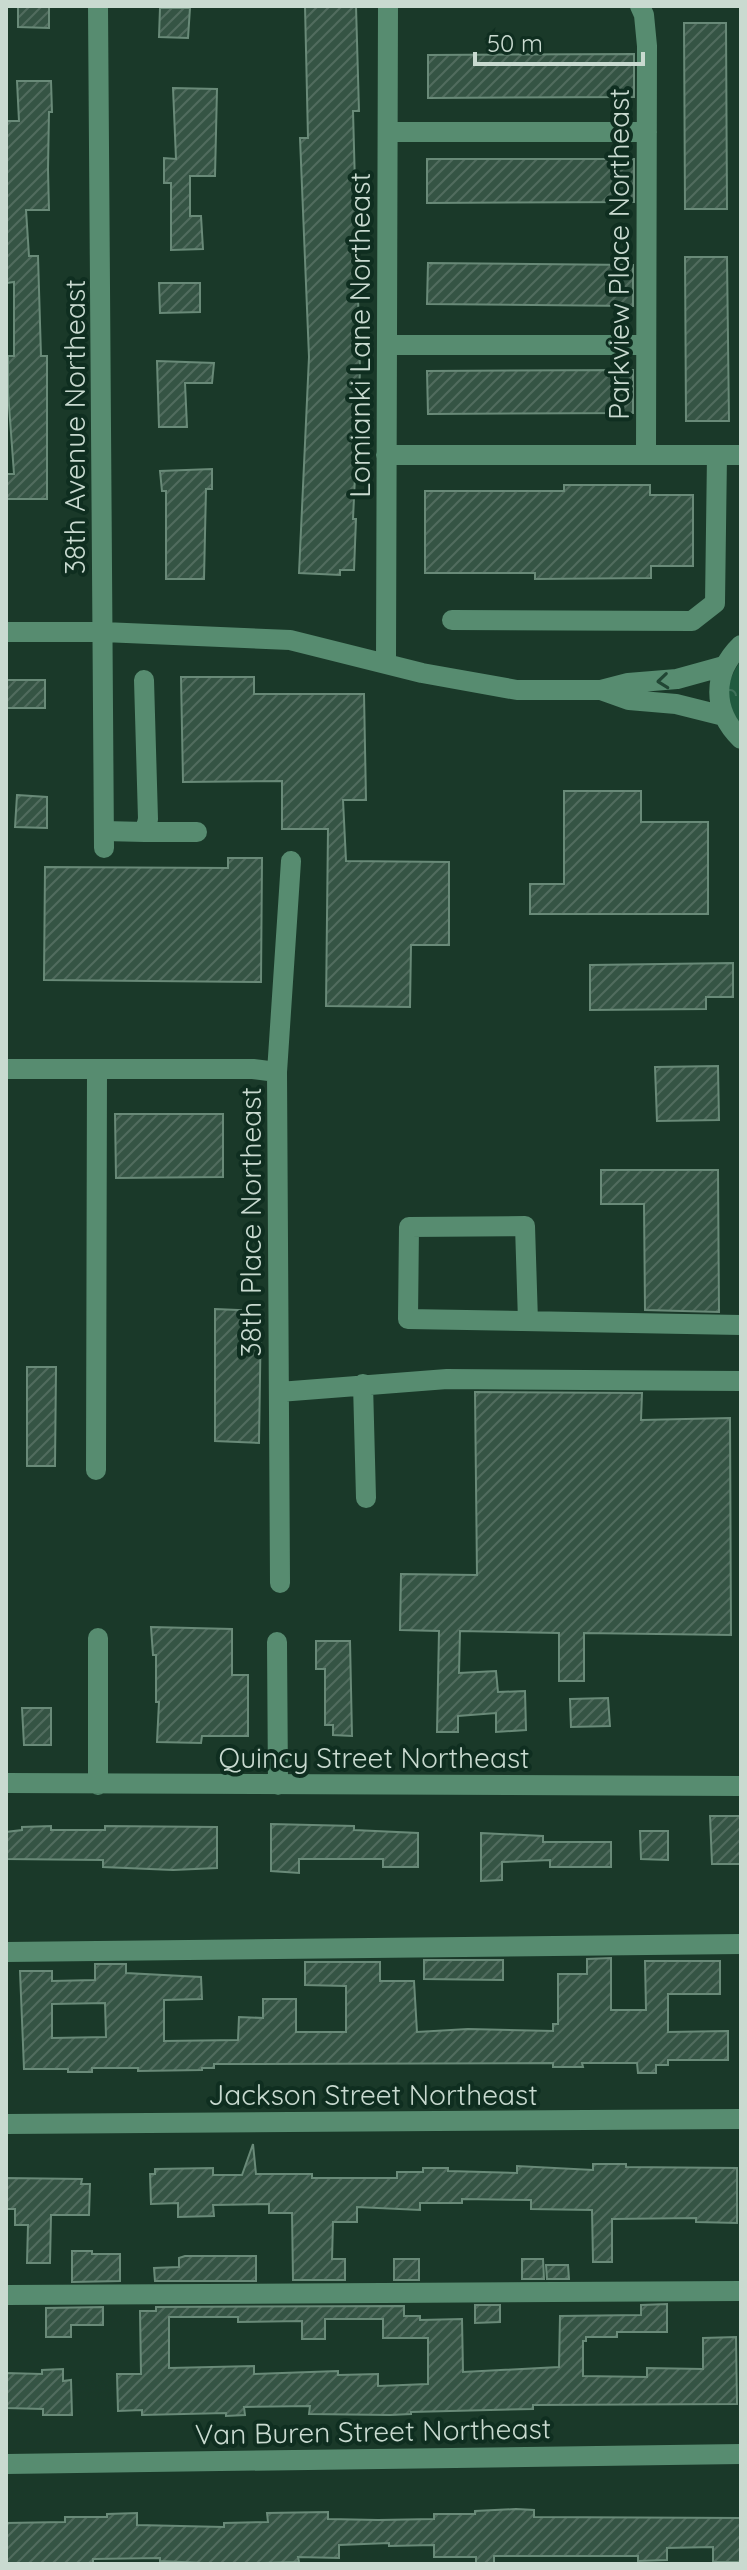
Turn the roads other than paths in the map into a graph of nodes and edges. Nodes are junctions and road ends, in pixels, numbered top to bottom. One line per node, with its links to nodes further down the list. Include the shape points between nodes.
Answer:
1 (98, 6): 14 (street, 38th Avenue Northeast)
2 (388, 6): 4 (street, Lomianki Lane Northeast)
3 (640, 6): 5 (street, Parkview Place Northeast, via 647,46)
4 (388, 132): 5 (street); 6 (street, Lomianki Lane Northeast)
5 (647, 132): 7 (street, Parkview Place Northeast)
6 (387, 345): 7 (street); 8 (street, Lomianki Lane Northeast)
7 (646, 345): 9 (street, Parkview Place Northeast)
8 (386, 455): 9 (street); 16 (street, Lomianki Lane Northeast)
9 (646, 455): 10 (street)
10 (717, 455): 11 (street); 12 (street, via 715,603 692,621)
11 (741, 455)
12 (452, 620)
13 (6, 632): 14 (street)
14 (103, 632): 16 (street, via 290,640); 22 (street, 38th Avenue Northeast, via 104,840)
15 (741, 645): 17 (street)
16 (386, 664): 19 (street, via 517,690)
17 (724, 666): 19 (street, one-way to 19); 20 (street, via 719,685)
18 (144, 680): 22 (street)
19 (601, 690): 20 (street)
20 (724, 716): 21 (street)
21 (741, 739)
22 (145, 832): 23 (street)
23 (197, 832)
24 (291, 861): 27 (street, 38th Place Northeast)
25 (6, 1069): 26 (street)
26 (97, 1069): 27 (street); 33 (street)
27 (277, 1072): 32 (street, 38th Place Northeast)
28 (528, 1321): 28 (street, via 408,1319 409,1227 525,1226); 29 (street)
29 (741, 1325)
30 (741, 1381): 31 (street, via 447,1379)
31 (363, 1384): 32 (street); 34 (street)
32 (279, 1392): 35 (street, 38th Place Northeast)
33 (96, 1470)
34 (366, 1498)
35 (280, 1583)
36 (98, 1638): 39 (street)
37 (277, 1642): 40 (street)
38 (6, 1783): 39 (street, Quincy Street Northeast)
39 (98, 1785): 40 (street, Quincy Street Northeast)
40 (278, 1785): 41 (street, Quincy Street Northeast)
41 (741, 1786)
42 (741, 1944): 43 (street)
43 (6, 1952)
44 (741, 2119): 45 (street, Jackson Street Northeast)
45 (6, 2124)
46 (741, 2291): 47 (street)
47 (6, 2295)
48 (741, 2454): 49 (street, Van Buren Street Northeast)
49 (6, 2464)

